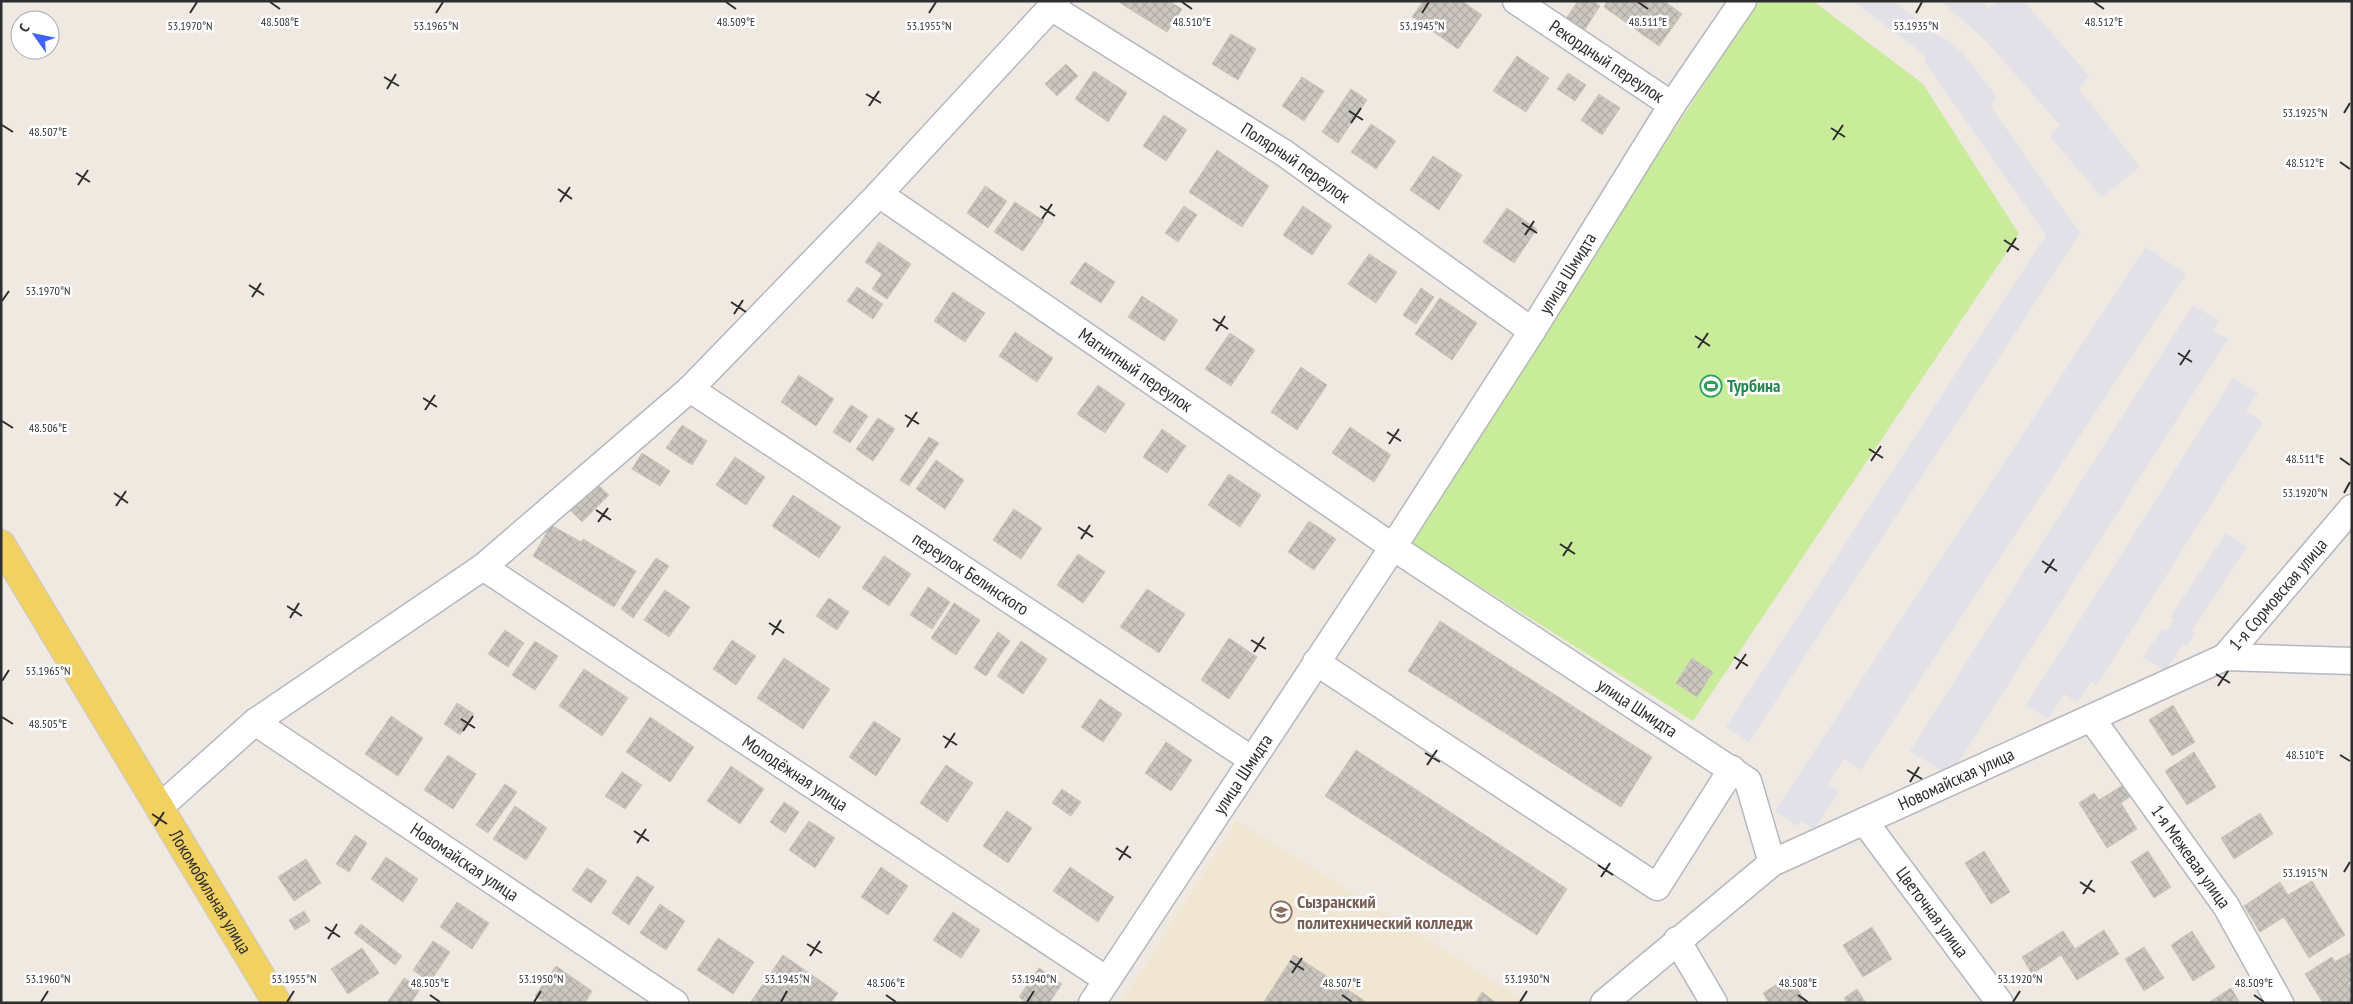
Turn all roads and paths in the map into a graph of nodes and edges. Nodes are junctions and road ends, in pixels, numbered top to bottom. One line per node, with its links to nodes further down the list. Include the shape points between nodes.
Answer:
1 (1516, 1): 4 (street, Рекордный переулок)
2 (1744, 1): 4 (street, улица Шмидта)
3 (1054, 4): 5 (street); 6 (street, Полярный переулок, via 1284,153)
4 (1672, 105): 6 (street, улица Шмидта)
5 (879, 194): 7 (street); 10 (street, Магнитный переулок)
6 (1532, 331): 10 (street, улица Шмидта)
7 (690, 389): 11 (street); 17 (street, переулок Белинского)
8 (2352, 508): 12 (street, 1-я Сормовская улица)
9 (1, 544): 19 (main road, Локомобильная улица)
10 (1393, 546): 14 (street, улица Шмидта); 18 (street, улица Шмидта)
11 (483, 566): 16 (street); 23 (street, Молодёжная улица)
12 (2225, 657): 13 (street, Новомайская улица); 15 (street, Новомайская улица)
13 (2352, 661)
14 (1316, 662): 17 (street, улица Шмидта); 18 (street, via 1657,887)
15 (2091, 718): 20 (street, Новомайская улица); 31 (street, 1-я Межевая улица, via 2226,906)
16 (255, 722): 19 (street); 24 (street, Новомайская улица)
17 (1251, 759): 23 (street, улица Шмидта)
18 (1732, 769): 21 (street, улица Шмидта, via 1748,781)
19 (160, 807): 25 (main road, Локомобильная улица)
20 (1864, 821): 21 (street, Новомайская улица); 30 (street, Цветочная улица)
21 (1772, 863): 22 (street, Новомайская улица)
22 (1677, 940): 28 (street, Новомайская улица); 29 (street)
23 (1107, 980): 27 (street, улица Шмидта)
24 (641, 993): 26 (street, Новомайская улица)
25 (277, 1003)
26 (676, 1003)
27 (1092, 1003)
28 (1604, 1003)
29 (1714, 1003)
30 (2000, 1003)
31 (2280, 1003)

